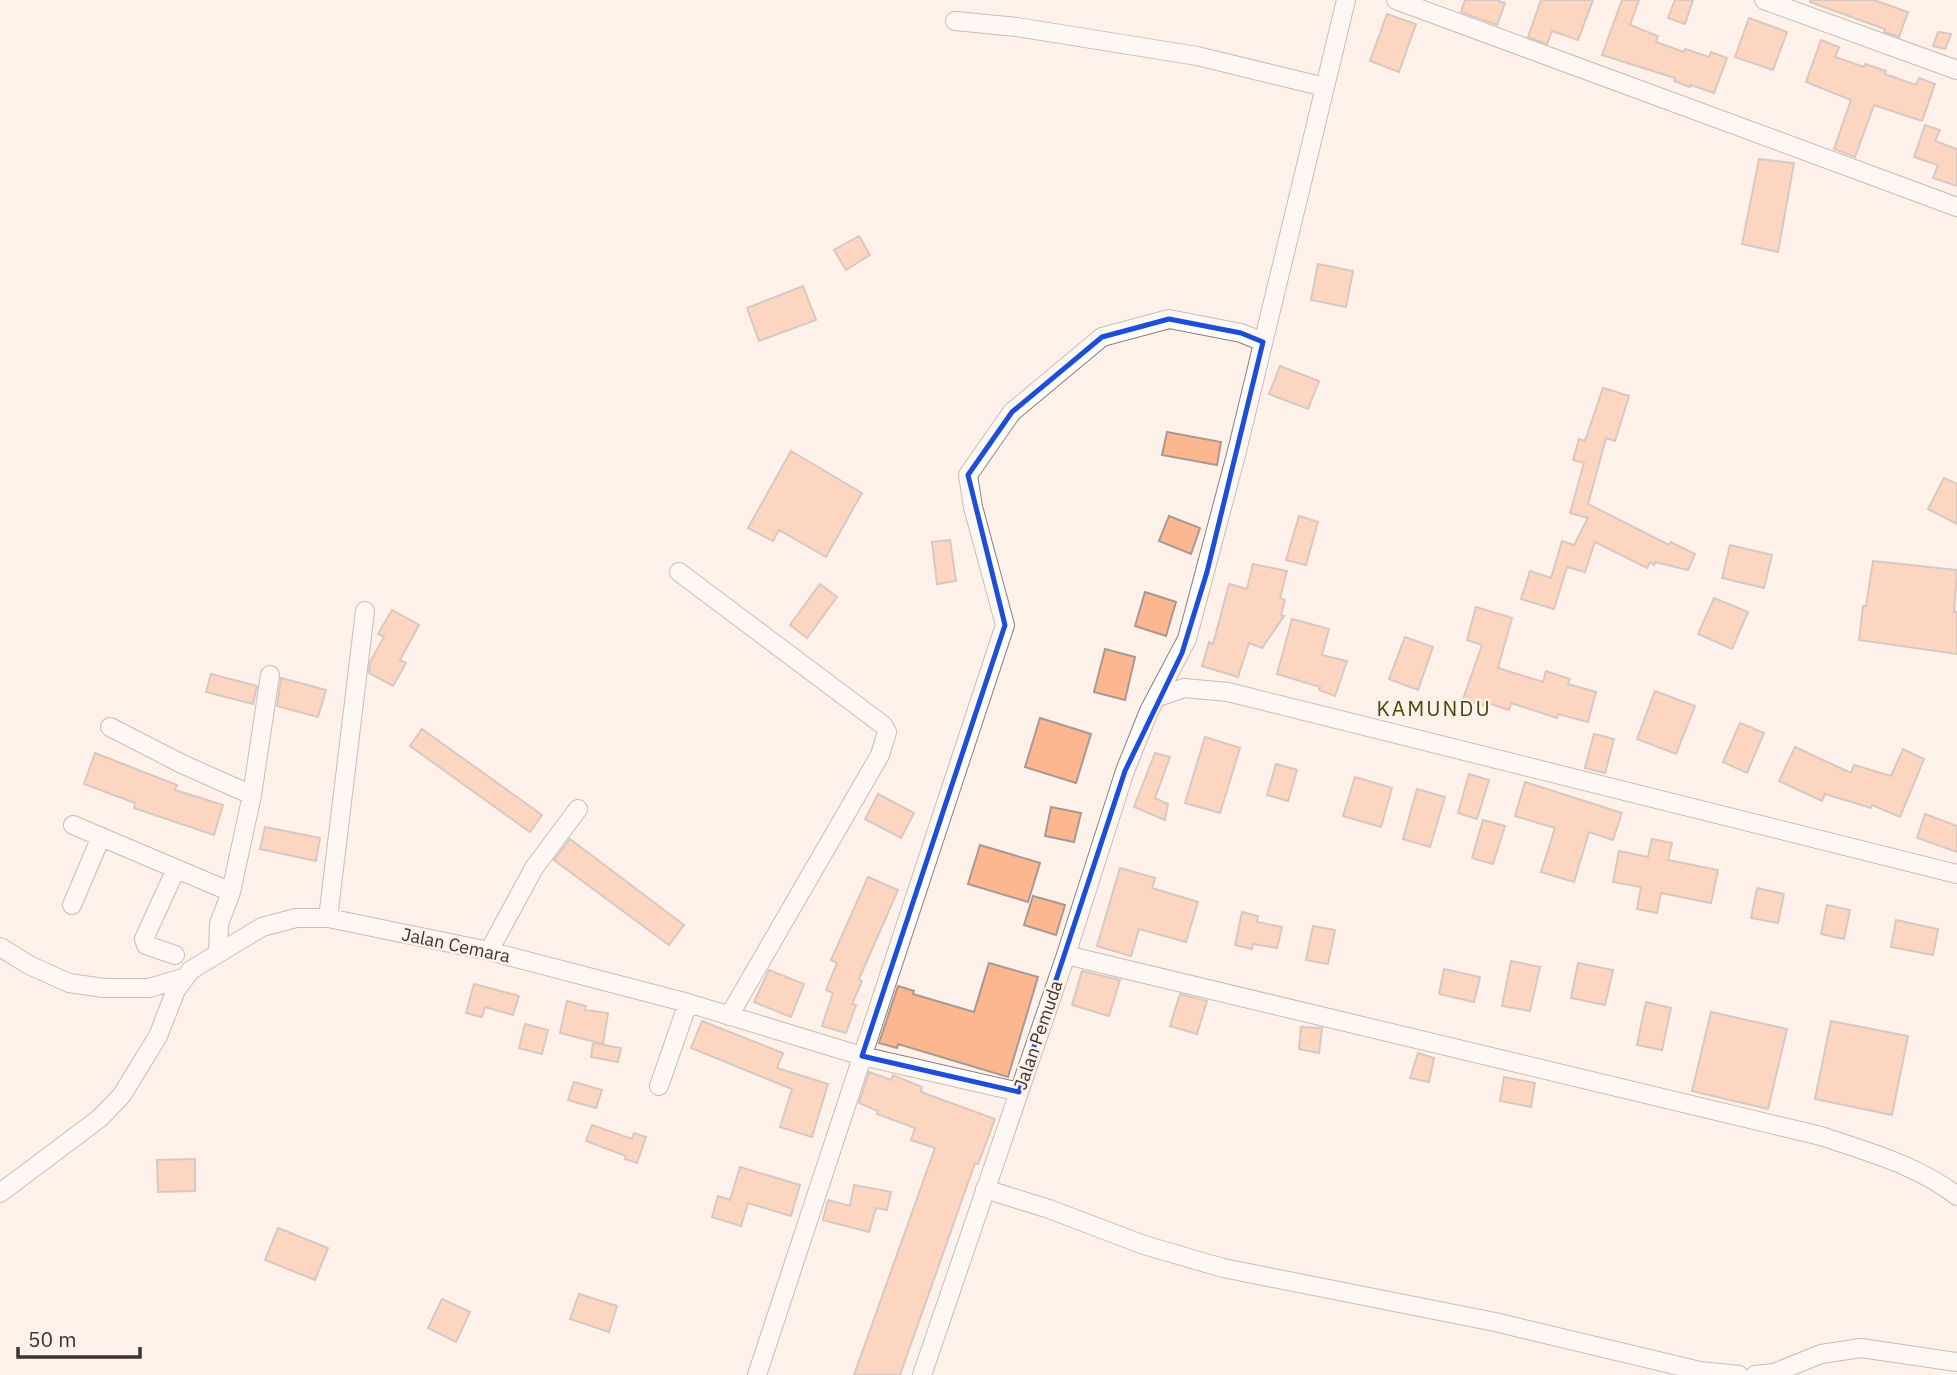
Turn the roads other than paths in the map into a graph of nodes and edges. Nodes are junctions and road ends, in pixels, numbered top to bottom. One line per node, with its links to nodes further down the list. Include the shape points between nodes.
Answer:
1 (1346, 0): 6 (street, Jalan Pemuda)
2 (1396, 0): 7 (street)
3 (1764, 0): 5 (street)
4 (955, 21): 6 (street, via 1197,56)
5 (1957, 70)
6 (1325, 87): 8 (street, Jalan Pemuda)
7 (1957, 207)
8 (1264, 342): 12 (street, Jalan Pemuda, via 1191,628); 31 (street, via 1169,319 1102,337 1012,412 968,475 1005,625)
9 (680, 572): 30 (street, via 887,732 880,755)
10 (365, 611): 22 (street)
11 (270, 675): 14 (street)
12 (1158, 697): 19 (street, via 1184,688 1228,692); 27 (street, Jalan Pemuda, via 1125,771)
13 (110, 727): 14 (street)
14 (252, 795): 20 (street)
15 (578, 809): 24 (street, via 534,868)
16 (73, 825): 17 (street)
17 (101, 837): 18 (street); 21 (street)
18 (176, 869): 20 (street); 26 (street, via 144,939 150,948)
19 (1957, 874)
20 (231, 892): 25 (street, via 219,924)
21 (72, 905)
22 (328, 918): 24 (street, Jalan Cemara); 25 (street, Jalan Cemara, via 296,918 262,927)
23 (0, 947): 28 (street, via 69,983 149,988)
24 (489, 951): 29 (street, Jalan Cemara)
25 (218, 952): 28 (street, Jalan Cemara)
26 (175, 955)
27 (1066, 955): 33 (street, Jalan Pemuda); 36 (street, via 1821,1136 1909,1167)
28 (183, 978): 35 (street, Jalan Cemara, via 158,1036 122,1096 100,1118)
29 (688, 1003): 30 (street, Jalan Cemara); 32 (street)
30 (729, 1016): 31 (street, Jalan Cemara)
31 (862, 1056): 33 (street, Jalan Cemara); 38 (street)
32 (659, 1086)
33 (1018, 1093): 34 (street, Jalan Pemuda)
34 (985, 1189): 39 (street, Jalan Pemuda); 40 (street, via 1223,1268 1494,1322 1700,1371)
35 (0, 1193)
36 (1957, 1196)
37 (1957, 1362): 41 (street, via 1861,1348 1821,1354 1774,1373)
38 (757, 1375)
39 (922, 1375)
40 (1739, 1375)
41 (1755, 1375)

